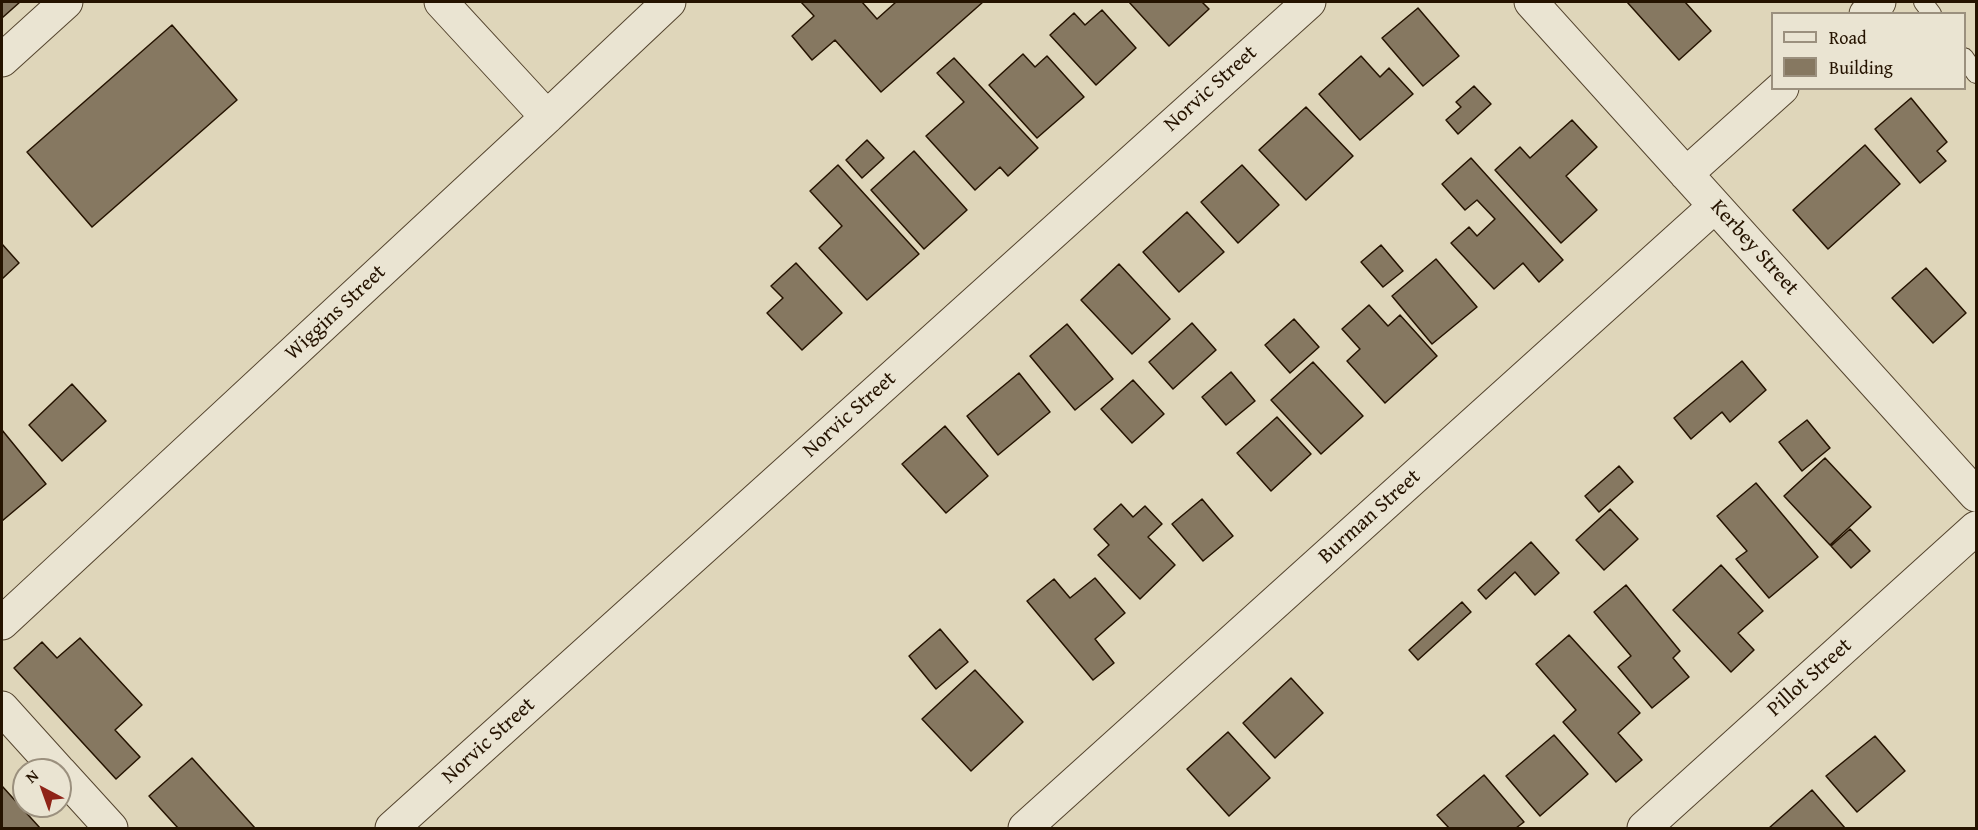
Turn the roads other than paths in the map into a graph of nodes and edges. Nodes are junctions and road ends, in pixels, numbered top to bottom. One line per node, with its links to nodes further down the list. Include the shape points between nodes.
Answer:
1 (66, 2): 7 (street)
2 (441, 2): 10 (street)
3 (669, 2): 10 (street, Wiggins Street)
4 (1309, 2): 20 (street, Norvic Street)
5 (1531, 2): 11 (street, Kerbey Street)
6 (1966, 58): 8 (lane)
7 (2, 60)
8 (1977, 74)
9 (1780, 90): 11 (street)
10 (548, 117): 15 (street, Wiggins Street)
11 (1686, 174): 12 (street, Kerbey Street)
12 (1715, 206): 13 (street, Kerbey Street); 21 (street, Burman Street)
13 (1977, 495)
14 (1977, 528): 22 (street, Pillot Street)
15 (2, 623)
16 (2, 708): 17 (street)
17 (47, 758)
18 (72, 785): 19 (street)
19 (111, 828)
20 (392, 828)
21 (1025, 828)
22 (1644, 828)

